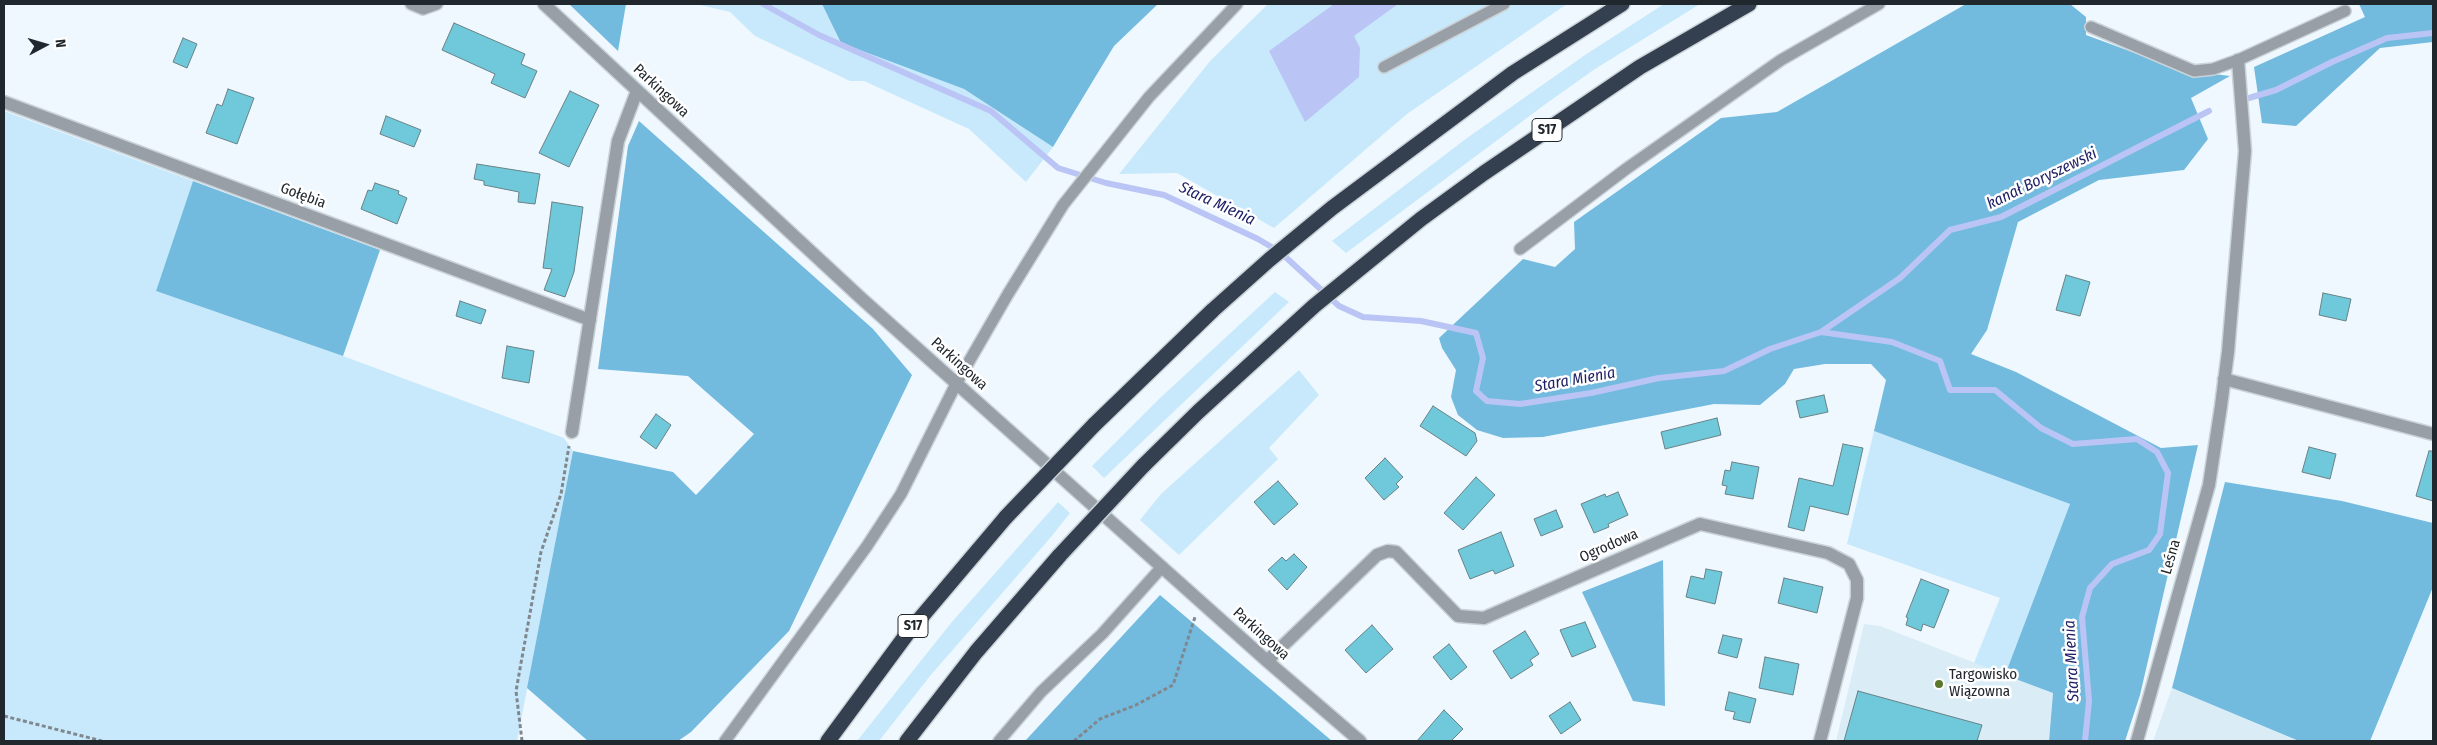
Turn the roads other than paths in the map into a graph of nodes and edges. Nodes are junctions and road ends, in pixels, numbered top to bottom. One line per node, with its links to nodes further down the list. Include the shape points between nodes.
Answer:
1 (410, 4): 2 (lane, via 423,9)
2 (437, 4)
3 (544, 4): 13 (street, Parkingowa)
4 (1237, 4): 18 (lane, via 1149,97 1063,205)
5 (1504, 4): 12 (lane)
6 (1622, 4): 24 (highway, S17, bridge, via 1513,73 1332,208 1213,310 1094,425 1006,517 907,634)
7 (1749, 4): 25 (highway, S17, bridge, via 1640,67 1542,133 1421,220 1265,350 1142,466 1060,555 976,652)
8 (1879, 4): 15 (lane, via 1781,60 1626,169)
9 (2345, 11): 11 (lane)
10 (2091, 27): 11 (lane, via 2194,71 2213,69)
11 (2238, 60): 17 (street, Leśna, via 2245,152)
12 (1384, 68)
13 (636, 91): 16 (street, via 618,141); 18 (street, Parkingowa)
14 (4, 102): 16 (street, Gołębia)
15 (1520, 249)
16 (590, 320): 19 (street)
17 (2224, 380): 20 (street); 29 (street, Leśna, via 2209,485)
18 (956, 384): 21 (street, Parkingowa); 23 (lane, via 901,494)
19 (572, 432)
20 (2433, 434)
21 (1162, 566): 22 (street, Parkingowa); 26 (lane, via 1102,634 1041,692)
22 (1267, 661): 27 (street, Parkingowa); 28 (street, Ogrodowa, via 1377,555 1388,551 1396,552 1458,616 1484,618 1700,524 1828,553 1849,564 1856,580 1857,598)
23 (725, 741)
24 (828, 741)
25 (907, 741)
26 (999, 741)
27 (1360, 741)
28 (1820, 741)
29 (2137, 741)

